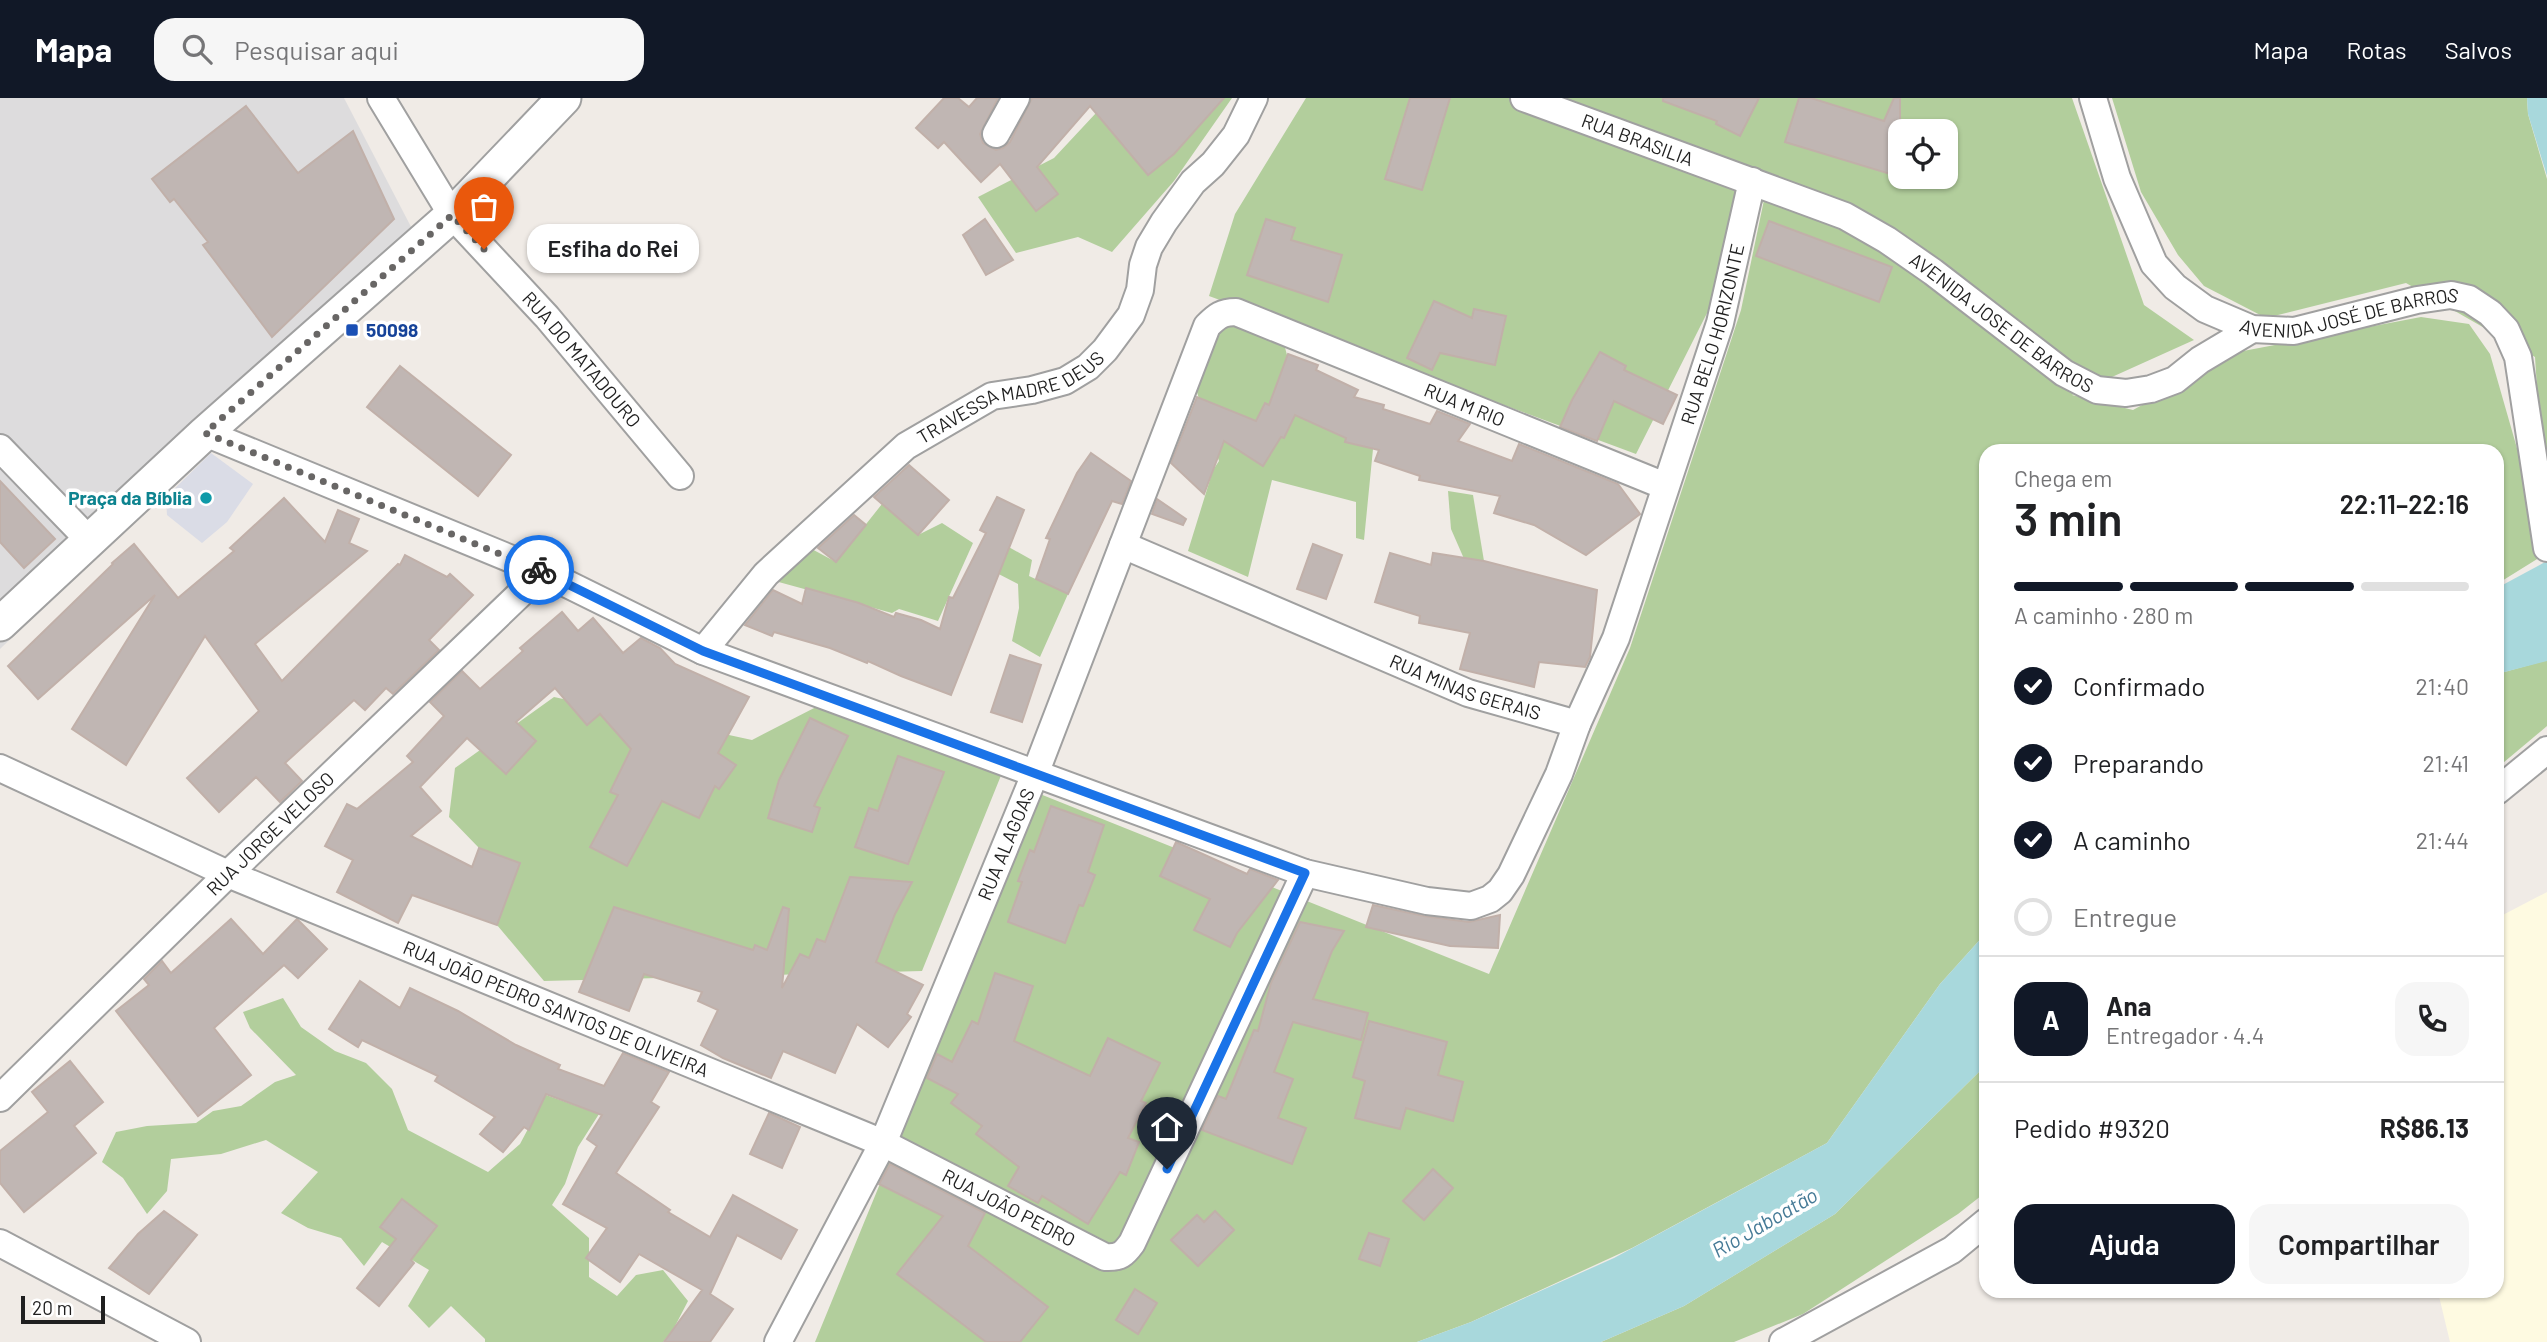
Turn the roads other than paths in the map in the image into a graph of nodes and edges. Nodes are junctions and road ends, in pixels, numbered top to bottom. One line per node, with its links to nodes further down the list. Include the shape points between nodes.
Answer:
1 (382, 98): 9 (street, RUA DO MATADOURO)
2 (564, 98): 9 (street)
3 (1016, 98): 7 (street)
4 (1254, 98): 20 (street, TRAVESSA MADRE DEUS, via 1236,135 1193,182 1149,247 1131,315 1105,350 1065,381 992,396 906,446 766,574)
5 (1524, 98): 8 (street, RUA BRASILIA)
6 (2093, 98): 10 (street, AVENIDA JOSÉ DE BARROS, via 2117,178 2154,264 2205,309)
7 (996, 134)
8 (1752, 181): 10 (street, AVENIDA JOSE DE BARROS, via 1846,216 1887,240 2064,373 2097,390 2126,393 2175,380); 14 (street, RUA BELO HORIZONTE, via 1720,323)
9 (452, 215): 11 (street); 13 (street, RUA DO MATADOURO, via 547,317)
10 (2252, 329): 17 (street, AVENIDA JOSÉ DE BARROS, via 2294,331 2451,295 2469,299 2490,313 2506,330 2518,357)
11 (205, 433): 15 (street); 18 (street)
12 (0, 448): 15 (street)
13 (680, 476)
14 (1665, 486): 16 (street, RUA M RIO, via 1236,312 1225,312 1207,326); 21 (street, via 1616,638)
15 (89, 540): 19 (street)
16 (1123, 545): 21 (street, RUA MINAS GERAIS, via 1468,693); 24 (street, RUA ALAGOAS)
17 (2547, 548)
18 (543, 572): 20 (street); 27 (street, RUA JORGE VELOSO)
19 (0, 624)
20 (703, 651): 24 (street)
21 (1577, 724): 26 (street, via 1511,876 1490,899 1471,906 1427,901)
22 (2547, 750): 25 (street)
23 (0, 768): 27 (street)
24 (1035, 774): 26 (street); 29 (street, RUA ALAGOAS)
25 (2504, 785)
26 (1305, 873): 29 (street, RUA JOÃO PEDRO, via 1123,1255 1105,1257)
27 (228, 874): 28 (street, RUA JORGE VELOSO); 29 (street, RUA JOÃO PEDRO SANTOS DE OLIVEIRA)
28 (0, 1098)
29 (883, 1143): 33 (street, RUA ALAGOAS)
30 (1979, 1227): 34 (street, via 1941,1256)
31 (0, 1243): 32 (street)
32 (187, 1342)
33 (778, 1342)
34 (1783, 1342)

